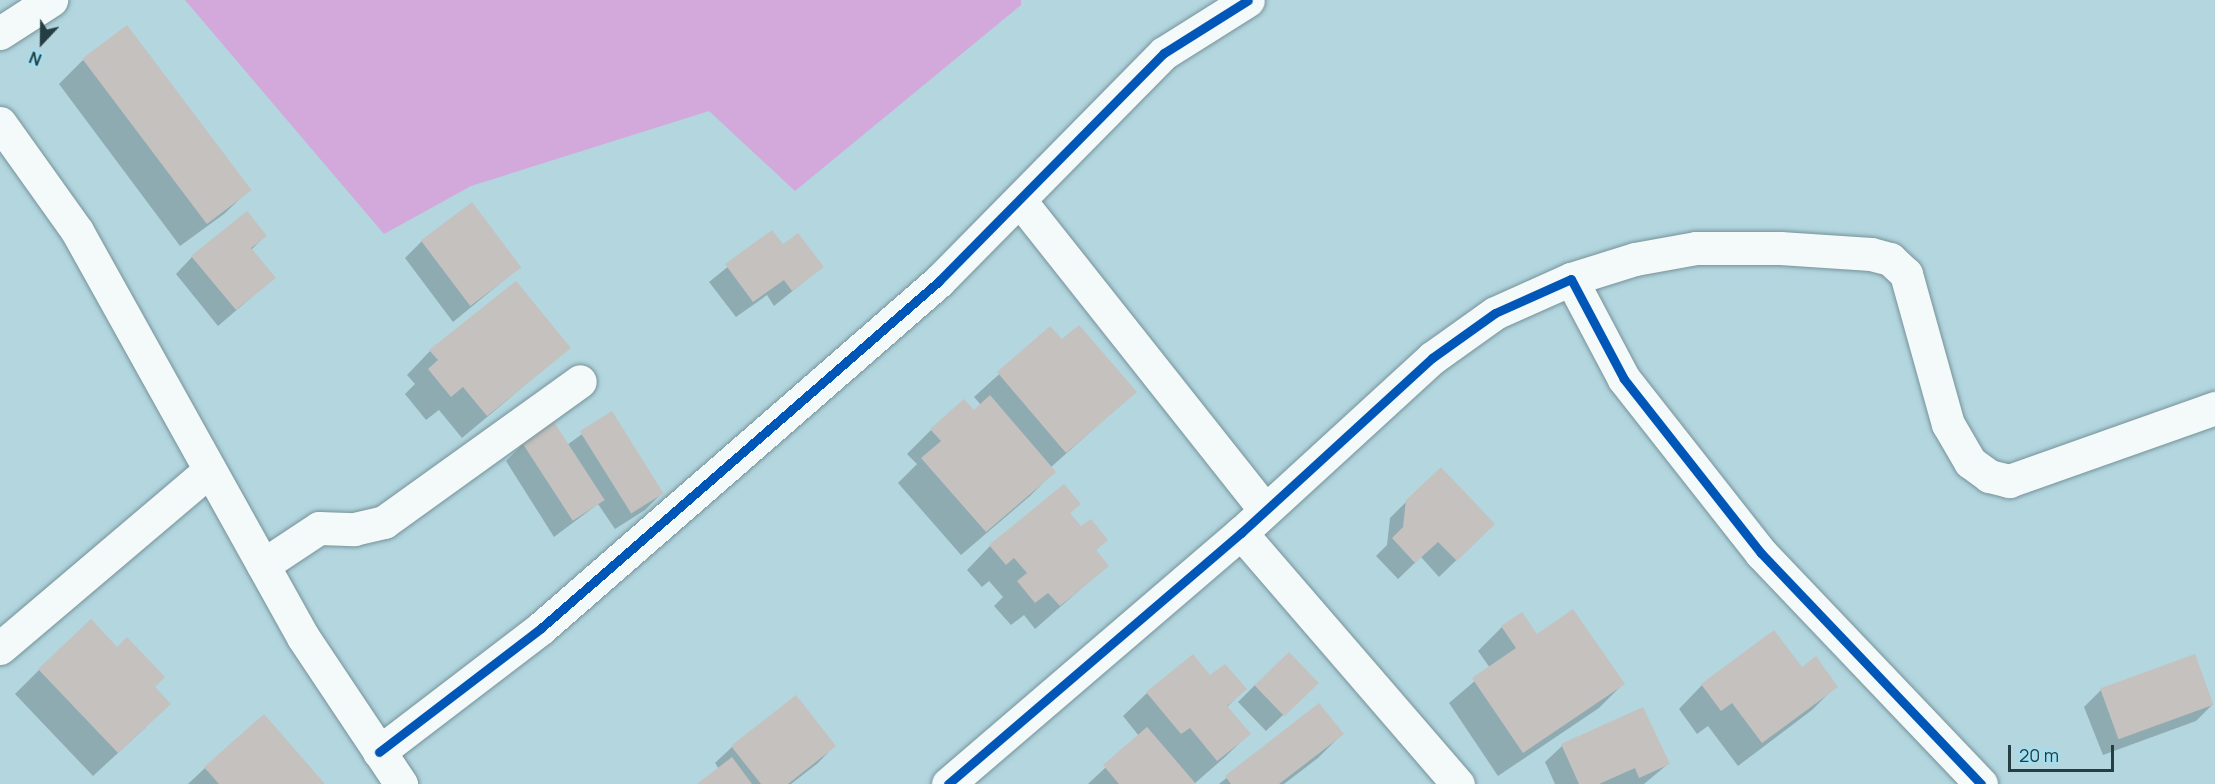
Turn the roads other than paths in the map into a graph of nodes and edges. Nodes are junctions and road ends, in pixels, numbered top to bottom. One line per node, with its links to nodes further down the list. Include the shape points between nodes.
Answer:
1 (51, 0): 3 (street)
2 (1248, 0): 5 (street, via 1164,53)
3 (0, 33)
4 (0, 123): 9 (street, via 77,231)
5 (1021, 202): 10 (street); 14 (street, via 939,281 541,628)
6 (1571, 279): 8 (street, via 1635,259 1696,248 1780,248 1871,254 1890,259 1906,274 1948,424 1970,462 1989,476 2009,481); 10 (street, via 1495,313 1432,358); 18 (street, via 1624,379 1761,553)
7 (580, 381): 12 (street, via 384,522 362,529 319,528)
8 (2215, 408)
9 (210, 470): 12 (street); 13 (street)
10 (1264, 509): 11 (street)
11 (1241, 533): 15 (street); 17 (street)
12 (263, 565): 14 (street, via 303,637)
13 (0, 648)
14 (379, 752): 16 (street)
15 (952, 783)
16 (401, 784)
17 (1458, 784)
18 (1981, 784)

